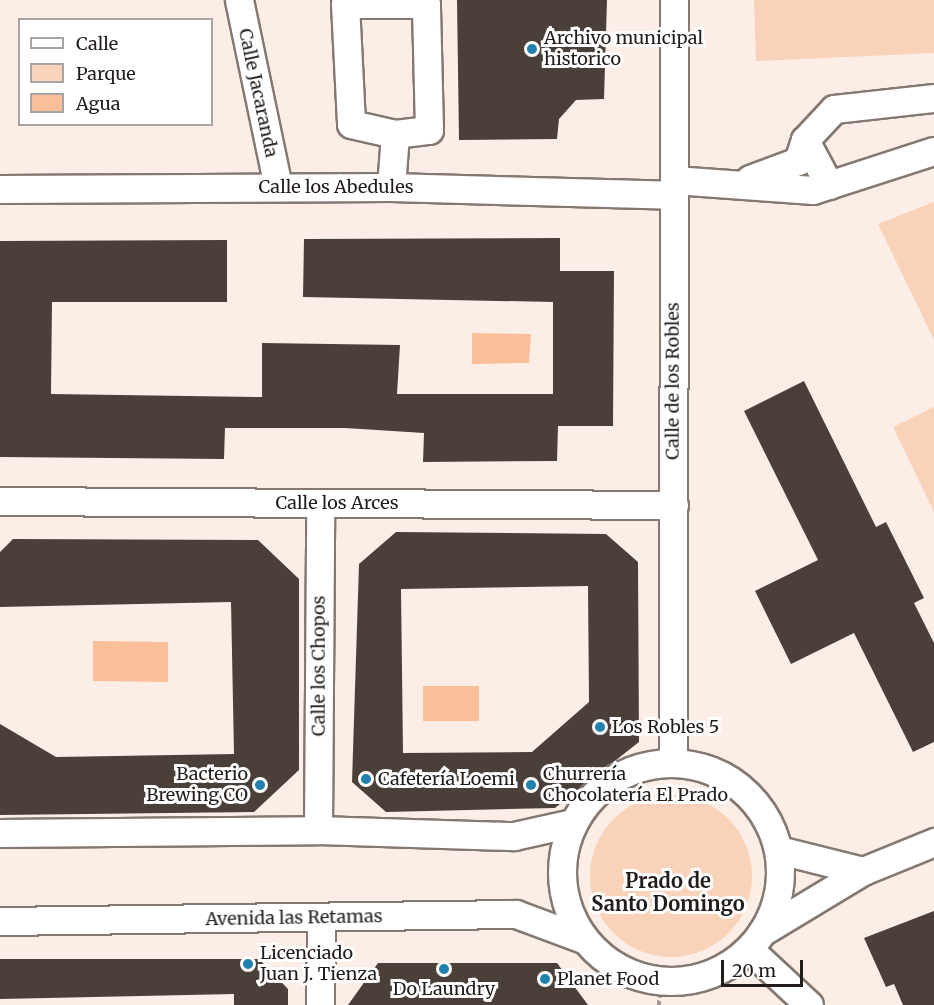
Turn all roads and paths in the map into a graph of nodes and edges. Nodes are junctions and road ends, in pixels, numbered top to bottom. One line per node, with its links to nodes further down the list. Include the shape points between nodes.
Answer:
1 (238, 0): 9 (street, Calle Jacaranda)
2 (674, 0): 11 (street, Calle de los Robles)
3 (934, 98): 5 (street, via 834,109)
4 (395, 134): 4 (street, via 429,130 426,4 345,4 351,124); 10 (street)
5 (805, 140): 7 (street, via 798,161 781,172); 8 (street)
6 (934, 150): 8 (street, Calle los Abedules)
7 (729, 184): 8 (street, Calle los Abedules, via 813,190); 11 (street, Calle los Abedules)
8 (829, 185)
9 (278, 186): 10 (street, Calle los Abedules); 12 (street, Calle los Abedules)
10 (391, 187): 11 (street, Calle los Abedules)
11 (673, 187): 15 (street, Calle de los Robles)
12 (0, 189)
13 (0, 501): 14 (street, Calle los Arces)
14 (320, 503): 15 (street, Calle los Arces); 18 (street, Calle los Chopos)
15 (674, 505): 16 (street, Calle de los Robles)
16 (673, 762): 17 (street, via 643,765 614,778 590,797); 21 (street, via 710,769 742,788 765,816)
17 (572, 823): 18 (street, via 514,837); 25 (street, via 562,852 561,883)
18 (318, 830): 19 (street)
19 (0, 833)
20 (934, 842): 22 (street)
21 (779, 850): 22 (street); 26 (street, via 781,879)
22 (863, 871): 26 (street)
23 (321, 919): 24 (street, Avenida las Retamas); 25 (street, Avenida las Retamas, via 516,915); 28 (street)
24 (0, 921)
25 (583, 939): 27 (street, via 616,967)
26 (756, 940): 27 (street, via 723,968); 29 (street)
27 (659, 993)
28 (320, 1005)
29 (809, 1005)

